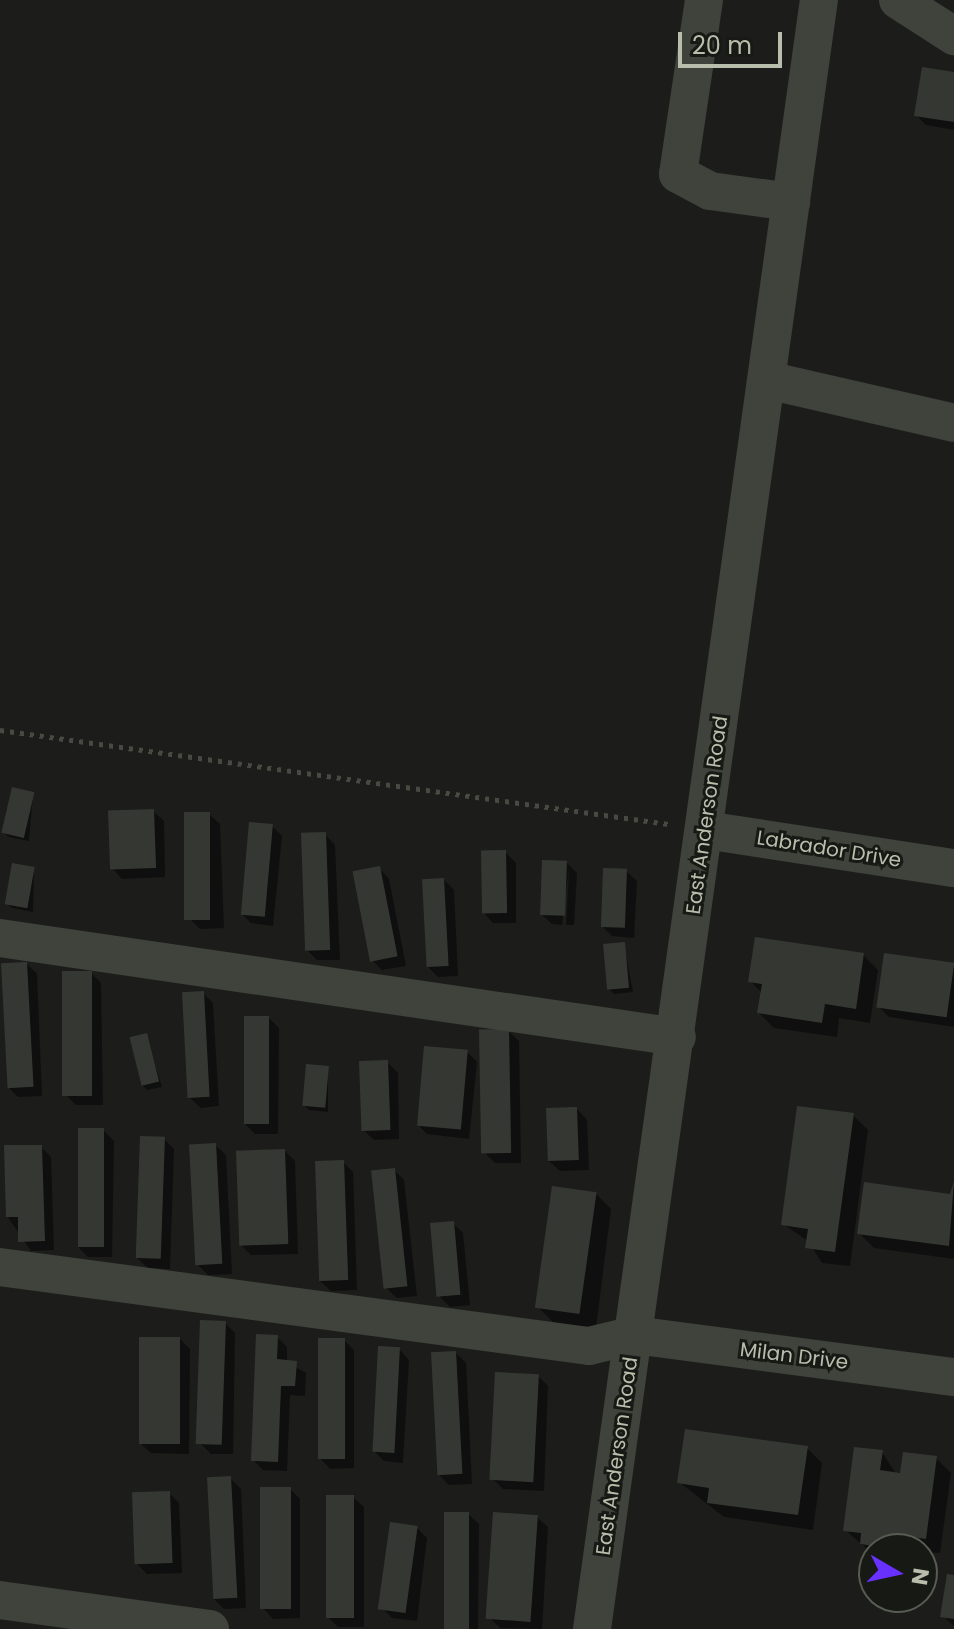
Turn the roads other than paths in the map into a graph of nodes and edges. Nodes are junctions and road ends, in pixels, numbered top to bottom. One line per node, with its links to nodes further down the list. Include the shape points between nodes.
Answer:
1 (704, 0): 5 (street, via 678,174 710,191)
2 (819, 0): 5 (street, East Anderson Road)
3 (898, 0): 4 (street)
4 (954, 36)
5 (791, 202): 6 (street, East Anderson Road)
6 (767, 380): 7 (street); 8 (street, East Anderson Road)
7 (954, 423)
8 (705, 830): 9 (street, Labrador Drive); 11 (street, East Anderson Road)
9 (954, 868)
10 (0, 938): 11 (street)
11 (677, 1037): 13 (street, East Anderson Road)
12 (0, 1267): 13 (street, via 589,1346)
13 (634, 1335): 14 (street, Milan Drive); 17 (street, East Anderson Road)
14 (954, 1377)
15 (0, 1600): 16 (street)
16 (210, 1629)
17 (592, 1629)

